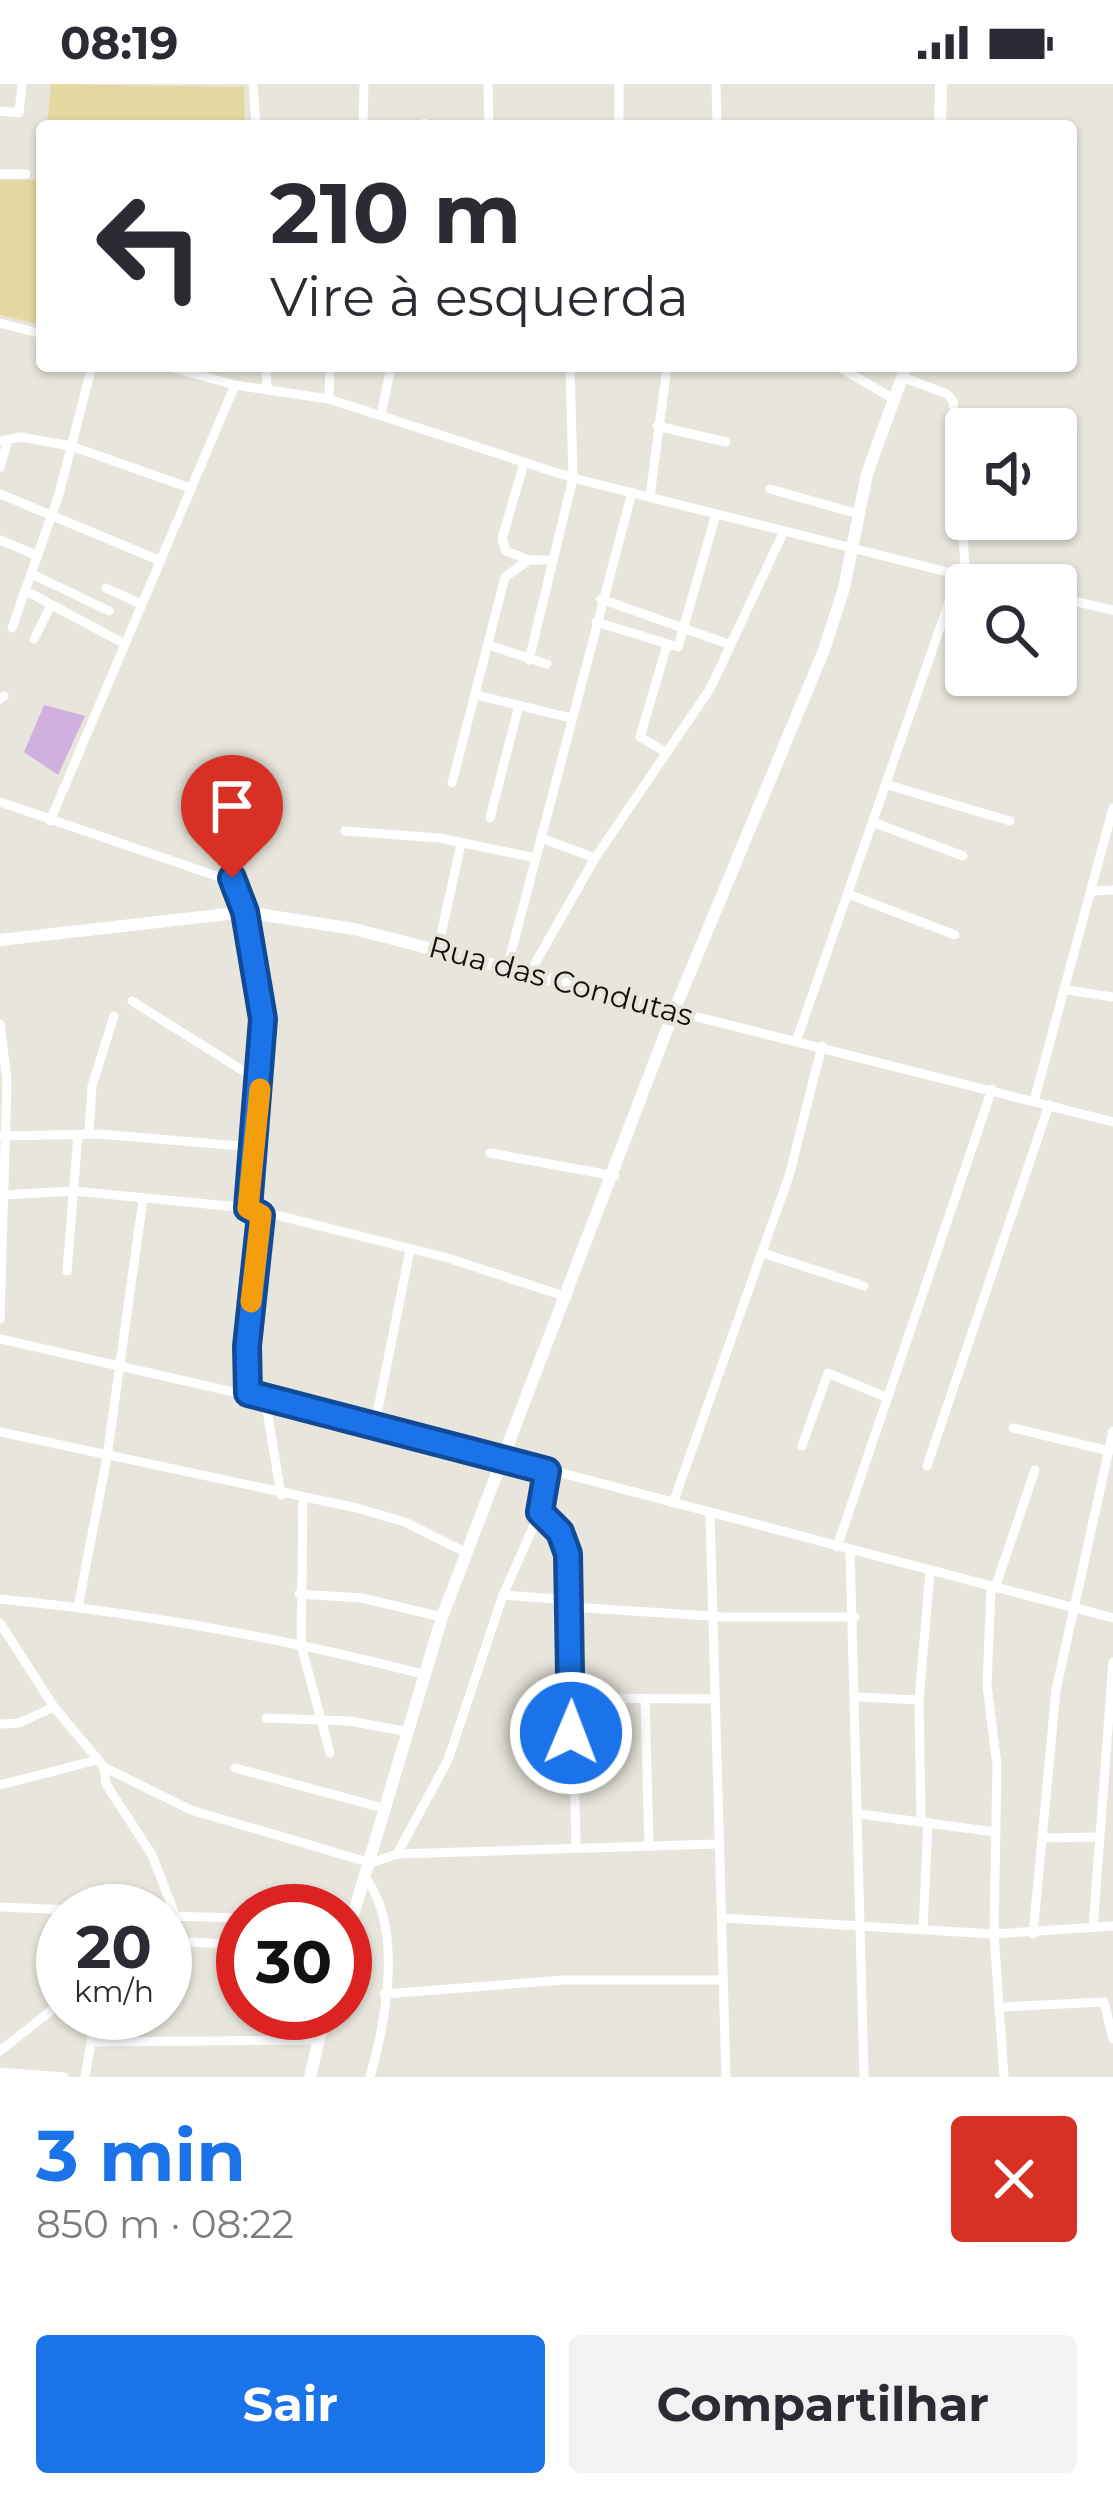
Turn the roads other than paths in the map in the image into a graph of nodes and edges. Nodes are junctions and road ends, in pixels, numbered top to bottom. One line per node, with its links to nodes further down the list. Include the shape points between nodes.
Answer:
1 (22, 84): 8 (street, via 18,114)
2 (253, 84): 9 (street)
3 (364, 84): 10 (street)
4 (488, 84): 11 (street)
5 (619, 84): 12 (street)
6 (716, 84): 13 (street)
7 (940, 84): 14 (street)
8 (0, 111)
9 (256, 120)
10 (363, 120)
11 (489, 120)
12 (619, 120)
13 (717, 120)
14 (940, 120)
15 (0, 174): 16 (street)
16 (26, 174)
17 (0, 323): 18 (street)
18 (36, 332)
19 (90, 372): 37 (street)
20 (188, 372): 29 (street)
21 (266, 372): 30 (street)
22 (330, 372): 31 (street)
23 (390, 372): 33 (street)
24 (570, 372): 40 (street)
25 (666, 372): 34 (street)
26 (847, 372): 32 (street)
27 (904, 372): 32 (street)
28 (906, 372): 56 (street, via 952,401)
29 (236, 385): 30 (street); 41 (street)
30 (267, 389): 31 (street)
31 (329, 399): 33 (street)
32 (894, 399): 47 (street)
33 (381, 415): 38 (street)
34 (657, 426): 36 (street); 45 (street)
35 (4, 442): 37 (street, via 21,436); 39 (street)
36 (726, 442)
37 (71, 446): 41 (street); 48 (street)
38 (524, 463): 40 (street); 53 (street, via 502,547)
39 (0, 467)
40 (574, 478): 43 (street); 54 (street)
41 (190, 488): 55 (street)
42 (770, 489): 47 (street)
43 (632, 492): 45 (street); 61 (street)
44 (0, 494): 48 (street)
45 (650, 496): 46 (street)
46 (716, 514): 49 (street); 69 (street)
47 (859, 514): 51 (street)
48 (50, 518): 52 (street); 55 (street)
49 (784, 531): 51 (street); 75 (street)
50 (0, 540): 52 (street)
51 (851, 549): 57 (street); 108 (street, via 824,650)
52 (38, 556): 58 (street)
53 (529, 560): 54 (street); 73 (street, via 505,577)
54 (553, 560): 76 (street)
55 (161, 561): 63 (street)
56 (961, 564)
57 (945, 573)
58 (32, 574): 60 (street); 66 (street)
59 (106, 588): 63 (street)
60 (26, 591): 64 (street); 70 (street)
61 (601, 598): 67 (street); 69 (street)
62 (1077, 602): 65 (street)
63 (141, 604): 72 (street)
64 (51, 605): 71 (street); 72 (street)
65 (1113, 610)
66 (109, 611)
67 (596, 622): 74 (street); 80 (street)
68 (945, 625): 83 (street)
69 (685, 626): 74 (street, via 680,645); 75 (street)
70 (12, 628)
71 (34, 639)
72 (125, 644): 87 (street)
73 (488, 645): 76 (street); 78 (street)
74 (667, 645): 81 (street, via 640,737)
75 (731, 645): 81 (street)
76 (529, 660): 77 (street)
77 (547, 664)
78 (476, 694): 79 (street); 82 (street)
79 (519, 705): 80 (street); 86 (street)
80 (571, 718): 91 (street)
81 (664, 751): 95 (street)
82 (452, 783)
83 (888, 784): 88 (street); 89 (street)
84 (0, 802): 87 (street)
85 (1113, 808): 97 (street)
86 (490, 818)
87 (50, 821): 99 (street, via 232,878)
88 (1010, 821)
89 (875, 823): 93 (street); 98 (street)
90 (345, 831): 92 (street)
91 (541, 838): 94 (street); 95 (street)
92 (461, 844): 94 (street); 102 (street)
93 (963, 856)
94 (536, 858): 103 (street)
95 (595, 858): 104 (street)
96 (1113, 890): 97 (street)
97 (1093, 891): 105 (street)
98 (848, 894): 100 (street); 111 (street)
99 (245, 912): 101 (street, Rua das Condutas); 102 (street, Rua das Condutas); 113 (street, via 263,1019)
100 (955, 935)
101 (0, 940)
102 (437, 948): 103 (street, Rua das Condutas)
103 (507, 968): 104 (street, Rua das Condutas)
104 (529, 974): 108 (street, Rua das Condutas)
105 (1067, 990): 106 (street); 115 (street)
106 (1113, 997)
107 (131, 1001): 113 (street)
108 (674, 1011): 111 (street, Rua das Condutas); 123 (street)
109 (115, 1016): 118 (street)
110 (0, 1024): 119 (street, via 7,1080)
111 (797, 1040): 112 (street, Rua das Condutas)
112 (822, 1046): 114 (street, Rua das Condutas); 130 (street)
113 (260, 1082): 120 (street)
114 (992, 1089): 115 (street, Rua das Condutas); 139 (street)
115 (1034, 1101): 116 (street, Rua das Condutas)
116 (1049, 1105): 117 (street, Rua das Condutas); 148 (street)
117 (1113, 1123)
118 (84, 1134): 119 (street); 120 (street); 124 (street)
119 (1, 1136): 122 (street)
120 (252, 1147): 127 (street)
121 (490, 1153): 123 (street)
122 (1, 1173): 126 (street)
123 (615, 1176): 133 (street)
124 (73, 1191): 125 (street); 126 (street); 131 (street)
125 (143, 1198): 127 (street); 136 (street)
126 (2, 1200): 134 (street)
127 (248, 1208): 128 (street)
128 (261, 1215): 129 (street); 137 (street)
129 (410, 1250): 133 (street); 140 (street)
130 (763, 1253): 132 (street); 153 (street)
131 (67, 1271)
132 (864, 1286)
133 (567, 1298): 147 (street)
134 (0, 1318)
135 (0, 1339): 136 (street)
136 (121, 1366): 137 (street); 146 (street)
137 (248, 1393): 138 (street)
138 (265, 1398): 140 (street); 151 (street)
139 (888, 1398): 144 (street, via 828,1373); 156 (street)
140 (375, 1424): 147 (street)
141 (1013, 1428): 145 (street)
142 (1113, 1431): 145 (street)
143 (0, 1432): 146 (street)
144 (802, 1446)
145 (1110, 1456): 166 (street)
146 (106, 1457): 151 (street); 165 (street)
147 (500, 1461): 150 (street); 158 (street)
148 (927, 1466)
149 (1035, 1470): 160 (street)
150 (547, 1471): 153 (street); 154 (street)
151 (281, 1495): 152 (street)
152 (303, 1498): 158 (street, via 405,1522); 161 (street)
153 (673, 1502): 155 (street)
154 (540, 1512): 162 (street); 164 (street, via 566,1544)
155 (710, 1514): 156 (street); 167 (street)
156 (837, 1547): 157 (street)
157 (850, 1550): 159 (street); 169 (street)
158 (467, 1553): 168 (street)
159 (930, 1571): 160 (street); 178 (street)
160 (993, 1588): 166 (street); 192 (street, via 987,1685)
161 (299, 1594): 168 (street, via 362,1598); 172 (street)
162 (503, 1595): 164 (street); 198 (street, via 448,1760)
163 (0, 1599): 165 (street)
164 (571, 1604): 167 (street); 176 (street)
165 (78, 1607): 172 (street)
166 (1070, 1607): 170 (street); 194 (street)
167 (712, 1615): 169 (street); 177 (street)
168 (442, 1617): 174 (street)
169 (854, 1617): 175 (street)
170 (1113, 1618)
171 (0, 1623): 180 (street)
172 (301, 1645): 174 (street); 182 (street)
173 (1113, 1662): 193 (street)
174 (422, 1674): 184 (street)
175 (858, 1697): 178 (street); 190 (street)
176 (571, 1698): 179 (street); 197 (street)
177 (714, 1699): 179 (street); 196 (street)
178 (920, 1700): 191 (street)
179 (645, 1701): 195 (street)
180 (54, 1708): 183 (street); 186 (street)
181 (266, 1718): 182 (street)
182 (321, 1720): 184 (street); 185 (street)
183 (0, 1724)
184 (404, 1731): 189 (street)
185 (330, 1753)
186 (101, 1764): 188 (street); 199 (street, via 190,1810); 201 (street)
187 (235, 1768): 189 (street)
188 (0, 1785)
189 (383, 1808): 199 (street)
190 (860, 1814): 191 (street); 206 (street)
191 (924, 1821): 192 (street); 209 (street)
192 (995, 1832): 210 (street)
193 (1098, 1837): 194 (street); 208 (street)
194 (1042, 1838): 211 (street)
195 (649, 1844): 196 (street); 197 (street)
196 (717, 1844): 205 (street)
197 (576, 1846): 198 (street)
198 (397, 1854): 199 (street)
199 (371, 1863): 200 (street)
200 (367, 1880): 202 (street); 213 (street, via 384,1922)
201 (161, 1884)
202 (365, 1884)
203 (0, 1907): 204 (street)
204 (36, 1909)
205 (722, 1918): 206 (street); 212 (street)
206 (861, 1924): 209 (street); 226 (street)
207 (1113, 1926): 208 (street)
208 (1093, 1928): 211 (street)
209 (923, 1929): 210 (street)
210 (994, 1934): 211 (street); 214 (street)
211 (1034, 1934)
212 (723, 1980): 213 (street, via 564,1980); 225 (street)
213 (384, 1994): 224 (street)
214 (1000, 2007): 216 (street, via 1104,2002); 227 (street)
215 (36, 2021): 219 (street)
216 (1113, 2039)
217 (319, 2040): 218 (street); 223 (street)
218 (92, 2042): 222 (street)
219 (2, 2046)
220 (0, 2072): 221 (street)
221 (64, 2077)
222 (85, 2077)
223 (310, 2077)
224 (370, 2077)
225 (727, 2077)
226 (864, 2077)
227 (1004, 2077)

